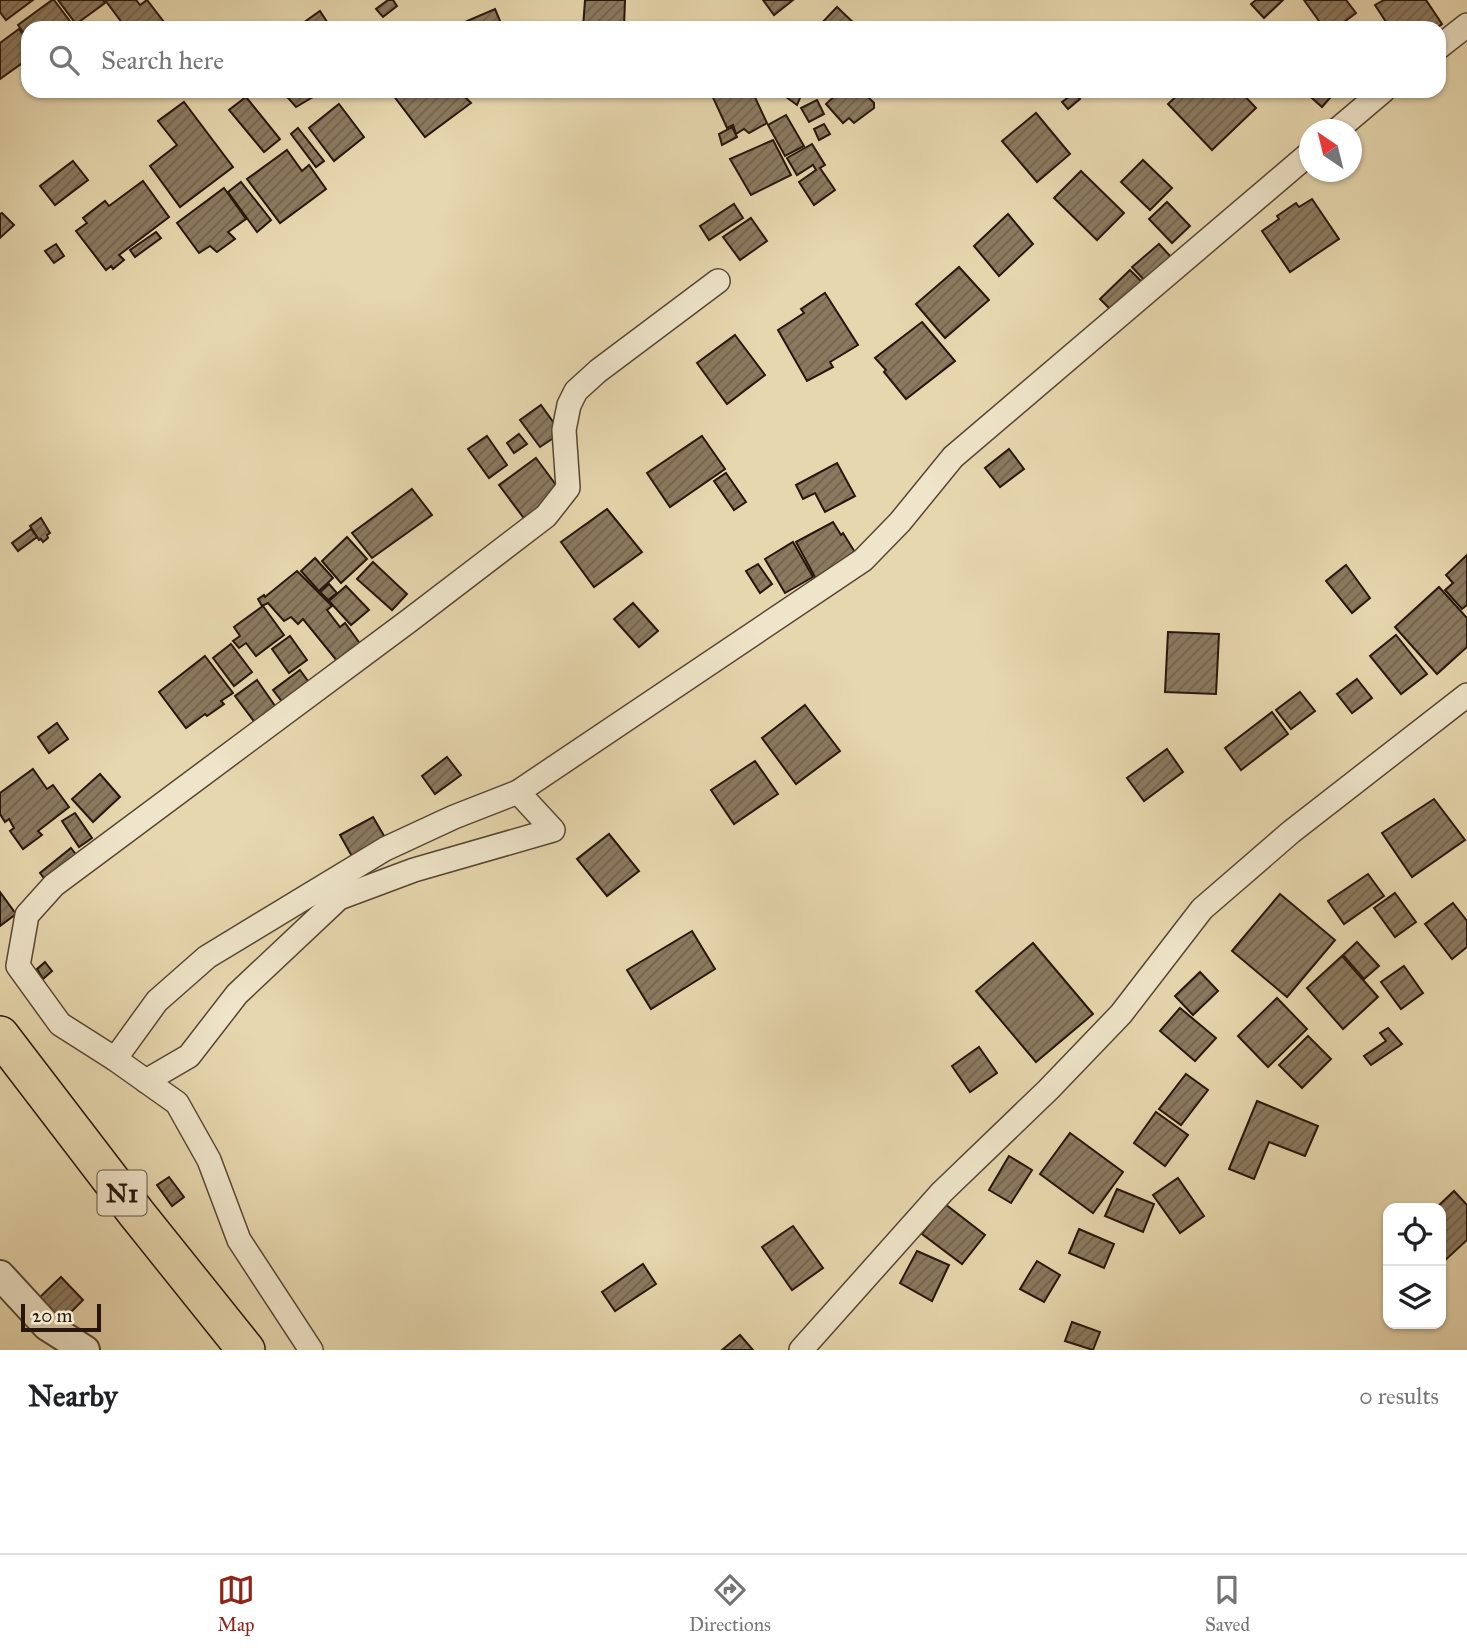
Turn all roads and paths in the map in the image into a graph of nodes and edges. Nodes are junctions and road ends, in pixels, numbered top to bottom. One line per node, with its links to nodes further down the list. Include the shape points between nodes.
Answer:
1 (1467, 25): 2 (street)
2 (1446, 42)
3 (1375, 98): 4 (street)
4 (1350, 119)
5 (1299, 162): 8 (street, via 953,457 863,561)
6 (718, 281): 10 (street, via 576,391 564,430 568,488 545,516 54,885 27,915 18,966 61,1024)
7 (1467, 695): 16 (street, via 1291,831 1202,909 1121,1014 942,1192)
8 (518, 792): 10 (street, via 385,849 207,957 157,1001); 11 (street, via 553,830 414,870 339,898 237,994 189,1056)
9 (0, 1035): 14 (highway, N1)
10 (116, 1059): 11 (street)
11 (146, 1081): 15 (street, via 177,1104 209,1160 239,1240)
12 (0, 1275): 13 (street, via 47,1326)
13 (85, 1350)
14 (246, 1350)
15 (311, 1350)
16 (801, 1350)

